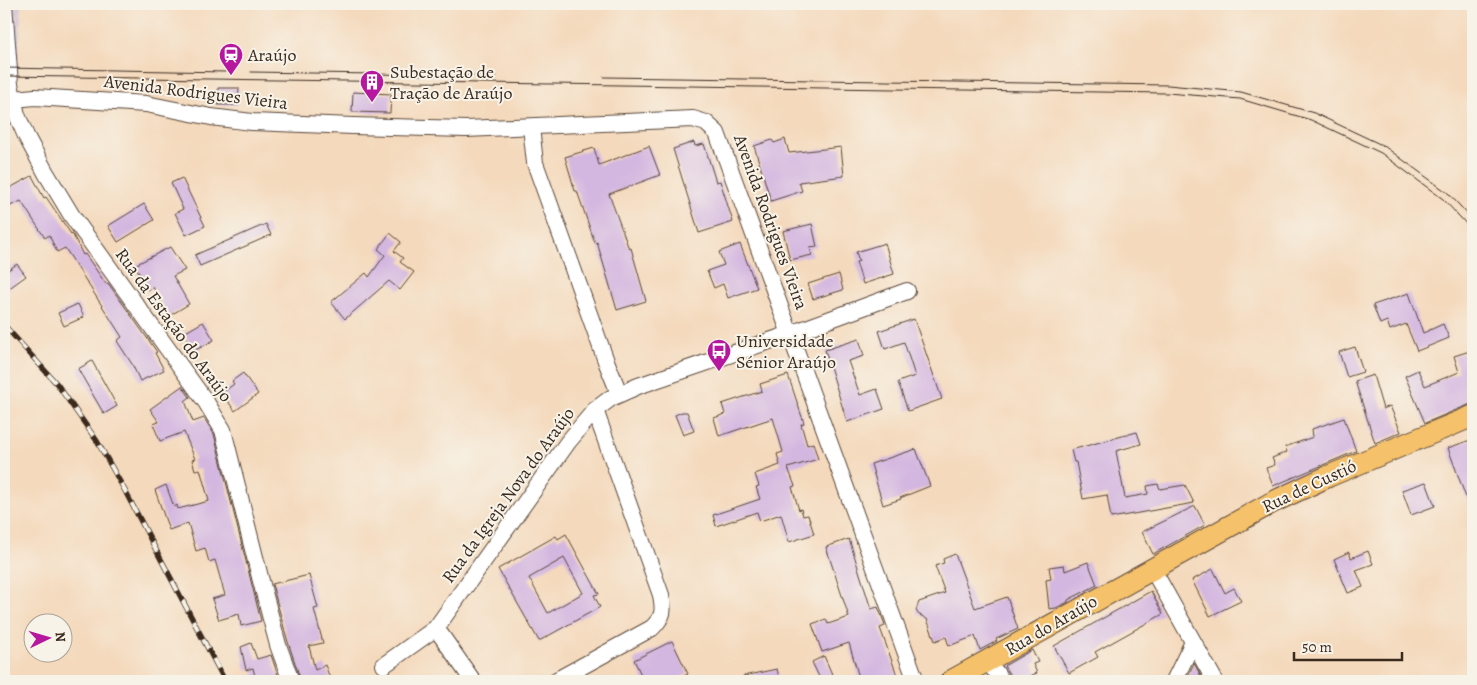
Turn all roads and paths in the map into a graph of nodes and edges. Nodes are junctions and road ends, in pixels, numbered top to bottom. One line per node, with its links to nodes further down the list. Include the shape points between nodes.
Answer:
1 (4, 4): 2 (street, Rua da Estação do Araújo)
2 (14, 100): 3 (street, Avenida Rodrigues Vieira, via 35,97 146,104 211,118 252,122 466,129); 14 (street, Rua da Estação do Araújo, via 26,136 72,216 223,430 260,581)
3 (531, 127): 5 (street, Avenida Rodrigues Vieira, via 693,119 706,124 716,133); 6 (street, via 535,163)
4 (907, 291): 5 (street, Rua da Igreja Nova do Araújo)
5 (790, 334): 6 (street, Rua da Igreja Nova do Araújo); 17 (street, Avenida Rodrigues Vieira)
6 (619, 393): 7 (street, Rua da Igreja Nova do Araújo)
7 (595, 410): 10 (street, Rua da Igreja Nova do Araújo, via 568,442); 16 (street, via 664,609 652,628)
8 (1473, 416): 9 (main road, Rua de Custió, via 1273,502)
9 (1152, 568): 11 (street); 12 (main road, Rua do Araújo)
10 (436, 628): 13 (street, Rua da Igreja Nova do Araújo); 15 (street)
11 (1193, 642): 20 (street); 21 (street)
12 (988, 661): 18 (main road, Rua do Araújo); 19 (street)
13 (384, 665)
14 (291, 681)
15 (473, 681)
16 (554, 681)
17 (916, 681)
18 (954, 681)
19 (1002, 681)
20 (1174, 681)
21 (1215, 681)

